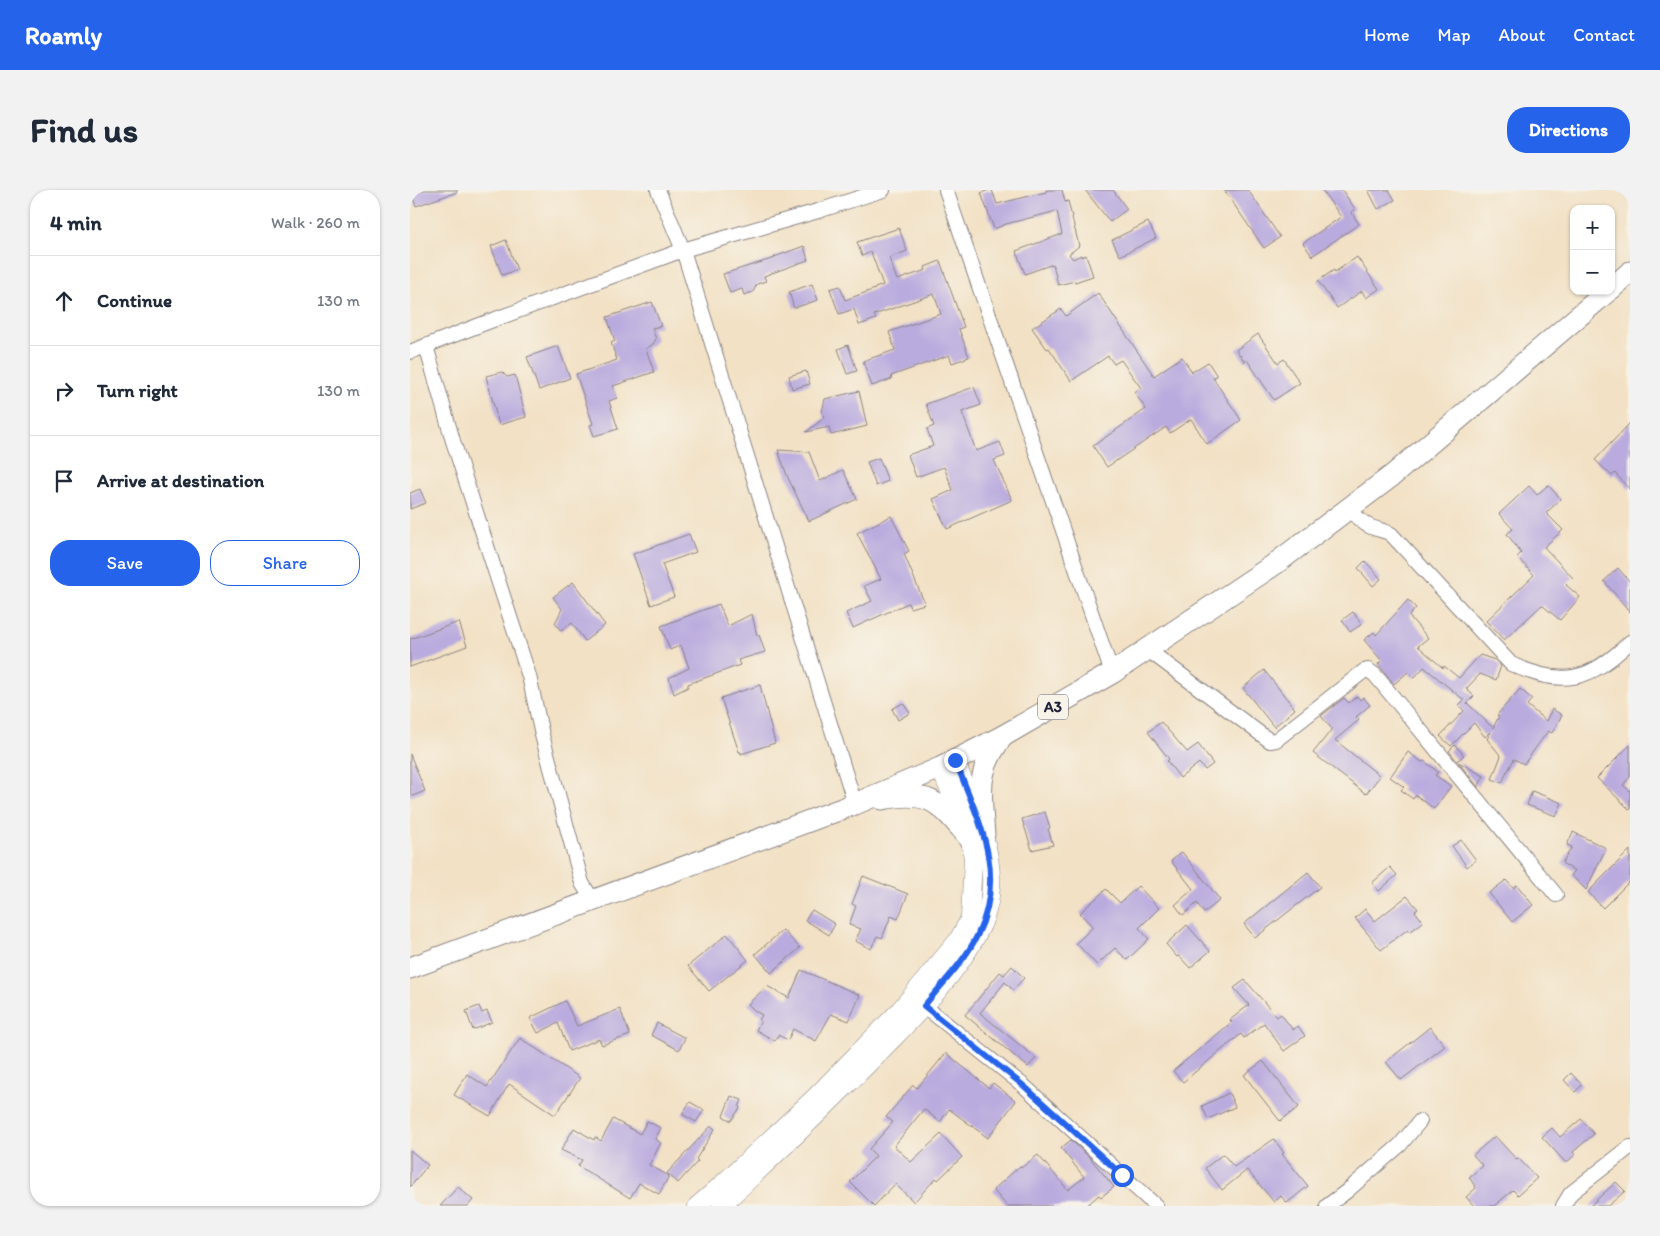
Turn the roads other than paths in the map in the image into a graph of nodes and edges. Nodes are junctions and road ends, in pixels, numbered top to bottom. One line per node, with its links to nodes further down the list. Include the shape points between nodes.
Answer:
1 (658, 190): 4 (street)
2 (883, 190): 4 (street)
3 (946, 190): 13 (street)
4 (683, 250): 8 (street); 16 (street)
5 (1630, 272): 6 (highway)
6 (1615, 285)
7 (1603, 295): 10 (highway, A3, via 1393,475)
8 (426, 346): 9 (street); 19 (street, via 453,441 530,676 542,735 582,883)
9 (410, 352)
10 (1349, 508): 11 (street, via 1371,527 1391,534 1511,664 1534,674 1553,677 1584,675 1602,666); 12 (highway, A3, via 1275,564)
11 (1630, 642)
12 (1148, 650): 13 (highway, A3); 18 (street, via 1270,741 1276,740 1364,671 1371,671)
13 (1112, 673): 14 (highway, A3)
14 (1003, 736): 15 (highway, A3); 17 (highway, via 983,772)
15 (948, 764): 16 (highway, A3); 17 (main road)
16 (855, 804): 17 (highway, via 897,796 925,797); 19 (highway, A3)
17 (977, 837): 21 (main road, via 990,864 991,889 985,916 959,964); 24 (main road, via 970,918 958,940 898,1012 836,1076)
18 (1556, 895)
19 (592, 901): 20 (highway, A3)
20 (410, 968)
21 (924, 1006): 25 (main road, via 830,1103); 26 (street, via 1024,1086)
22 (1420, 1121): 27 (street, via 1400,1145)
23 (1630, 1147): 28 (street, via 1571,1194)
24 (697, 1206)
25 (721, 1206)
26 (1156, 1206)
27 (1327, 1206)
28 (1563, 1206)

